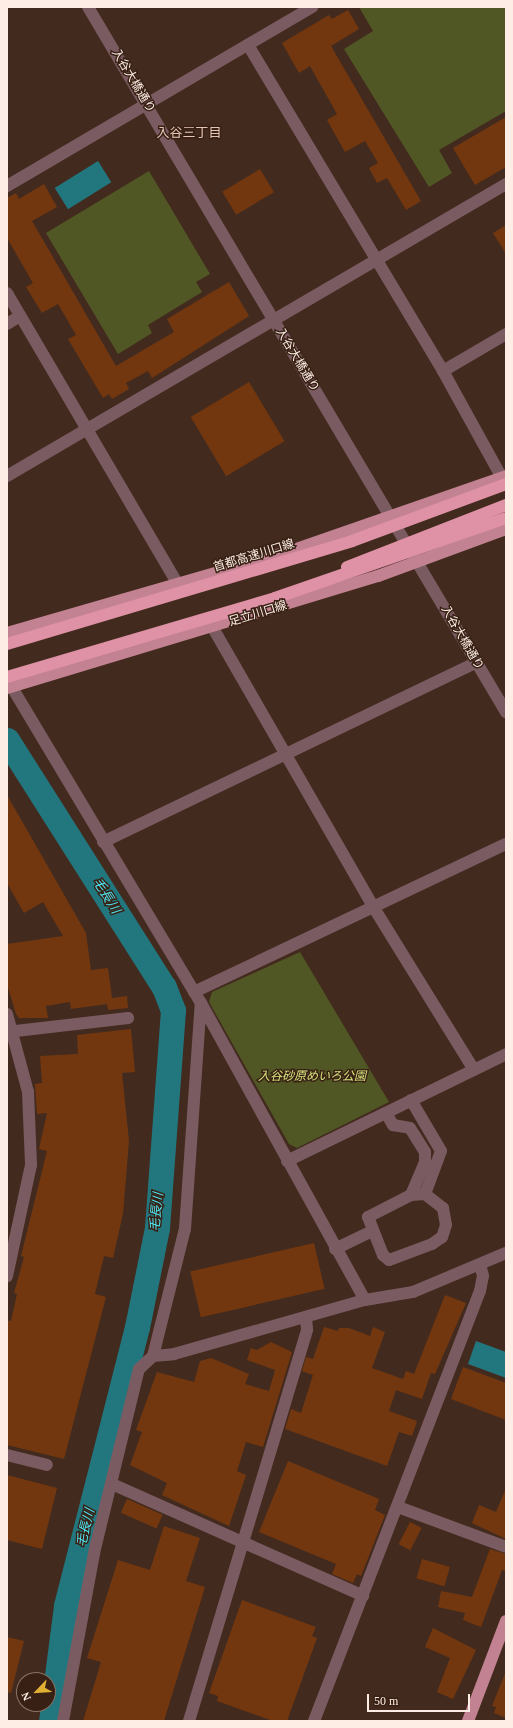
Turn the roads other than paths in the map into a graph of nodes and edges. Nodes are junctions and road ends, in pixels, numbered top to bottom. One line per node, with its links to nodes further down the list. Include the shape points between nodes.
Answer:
1 (88, 7): 4 (street, 入谷大橋通り)
2 (312, 7): 3 (street)
3 (248, 45): 4 (street); 7 (street)
4 (147, 104): 6 (street); 10 (street, 入谷大橋通り)
5 (506, 184): 7 (street)
6 (7, 186)
7 (375, 260): 10 (street); 13 (street)
8 (7, 293): 9 (street)
9 (20, 316): 11 (street); 14 (street)
10 (274, 320): 14 (street); 18 (street, 入谷大橋通り)
11 (7, 324)
12 (506, 334): 13 (street)
13 (443, 371): 16 (street)
14 (87, 430): 15 (street); 22 (street)
15 (7, 476)
16 (505, 479): 18 (main road); 26 (highway, 首都高速川口線, bridge, via 352,541)
17 (506, 506): 25 (highway, bridge, via 290,587)
18 (391, 518): 21 (street, 入谷大橋通り); 22 (main road)
19 (506, 518): 25 (highway, bridge, via 383,563)
20 (506, 528): 21 (main road, 足立川口線)
21 (418, 562): 23 (main road, 足立川口線); 27 (street, 入谷大橋通り)
22 (178, 585): 24 (main road)
23 (213, 628): 28 (main road, 足立川口線); 30 (street)
24 (7, 634)
25 (137, 640): 28 (highway, bridge)
26 (7, 644)
27 (477, 662): 29 (street, 入谷大橋通り); 30 (street)
28 (8, 682): 31 (street)
29 (506, 712)
30 (287, 753): 31 (street); 33 (street)
31 (103, 842): 34 (street)
32 (506, 844): 33 (street)
33 (374, 908): 34 (street); 40 (street)
34 (194, 992): 35 (street)
35 (201, 1003): 43 (street); 53 (street, via 185,1229)
36 (7, 1014): 38 (street)
37 (128, 1018): 38 (street)
38 (10, 1032): 50 (street, via 28,1092 31,1165)
39 (506, 1054): 40 (street)
40 (474, 1070): 41 (street)
41 (411, 1100): 42 (street); 44 (street, via 441,1151)
42 (386, 1113): 43 (street); 45 (street, via 393,1125 410,1128 425,1152 425,1162)
43 (287, 1161): 47 (street)
44 (425, 1194): 45 (street); 46 (street, via 443,1208 446,1225 442,1238 399,1259 389,1260)
45 (410, 1195): 46 (street, via 371,1214 368,1218)
46 (372, 1231): 47 (street)
47 (335, 1249): 51 (street)
48 (506, 1253): 49 (street)
49 (480, 1264): 51 (street, via 413,1292); 57 (street, via 483,1276 480,1291)
50 (7, 1276)
51 (365, 1300): 52 (street)
52 (306, 1317): 53 (street, via 174,1354); 58 (street, via 307,1329)
53 (153, 1356): 56 (street, via 139,1369)
54 (7, 1455): 55 (street)
55 (47, 1465)
56 (112, 1484): 58 (street); 63 (street, via 94,1553)
57 (398, 1507): 59 (street); 60 (street)
58 (242, 1544): 60 (street); 62 (street)
59 (506, 1547)
60 (363, 1596): 64 (street)
61 (506, 1621): 65 (main road)
62 (193, 1720)
63 (63, 1721)
64 (314, 1721)
65 (468, 1721)

